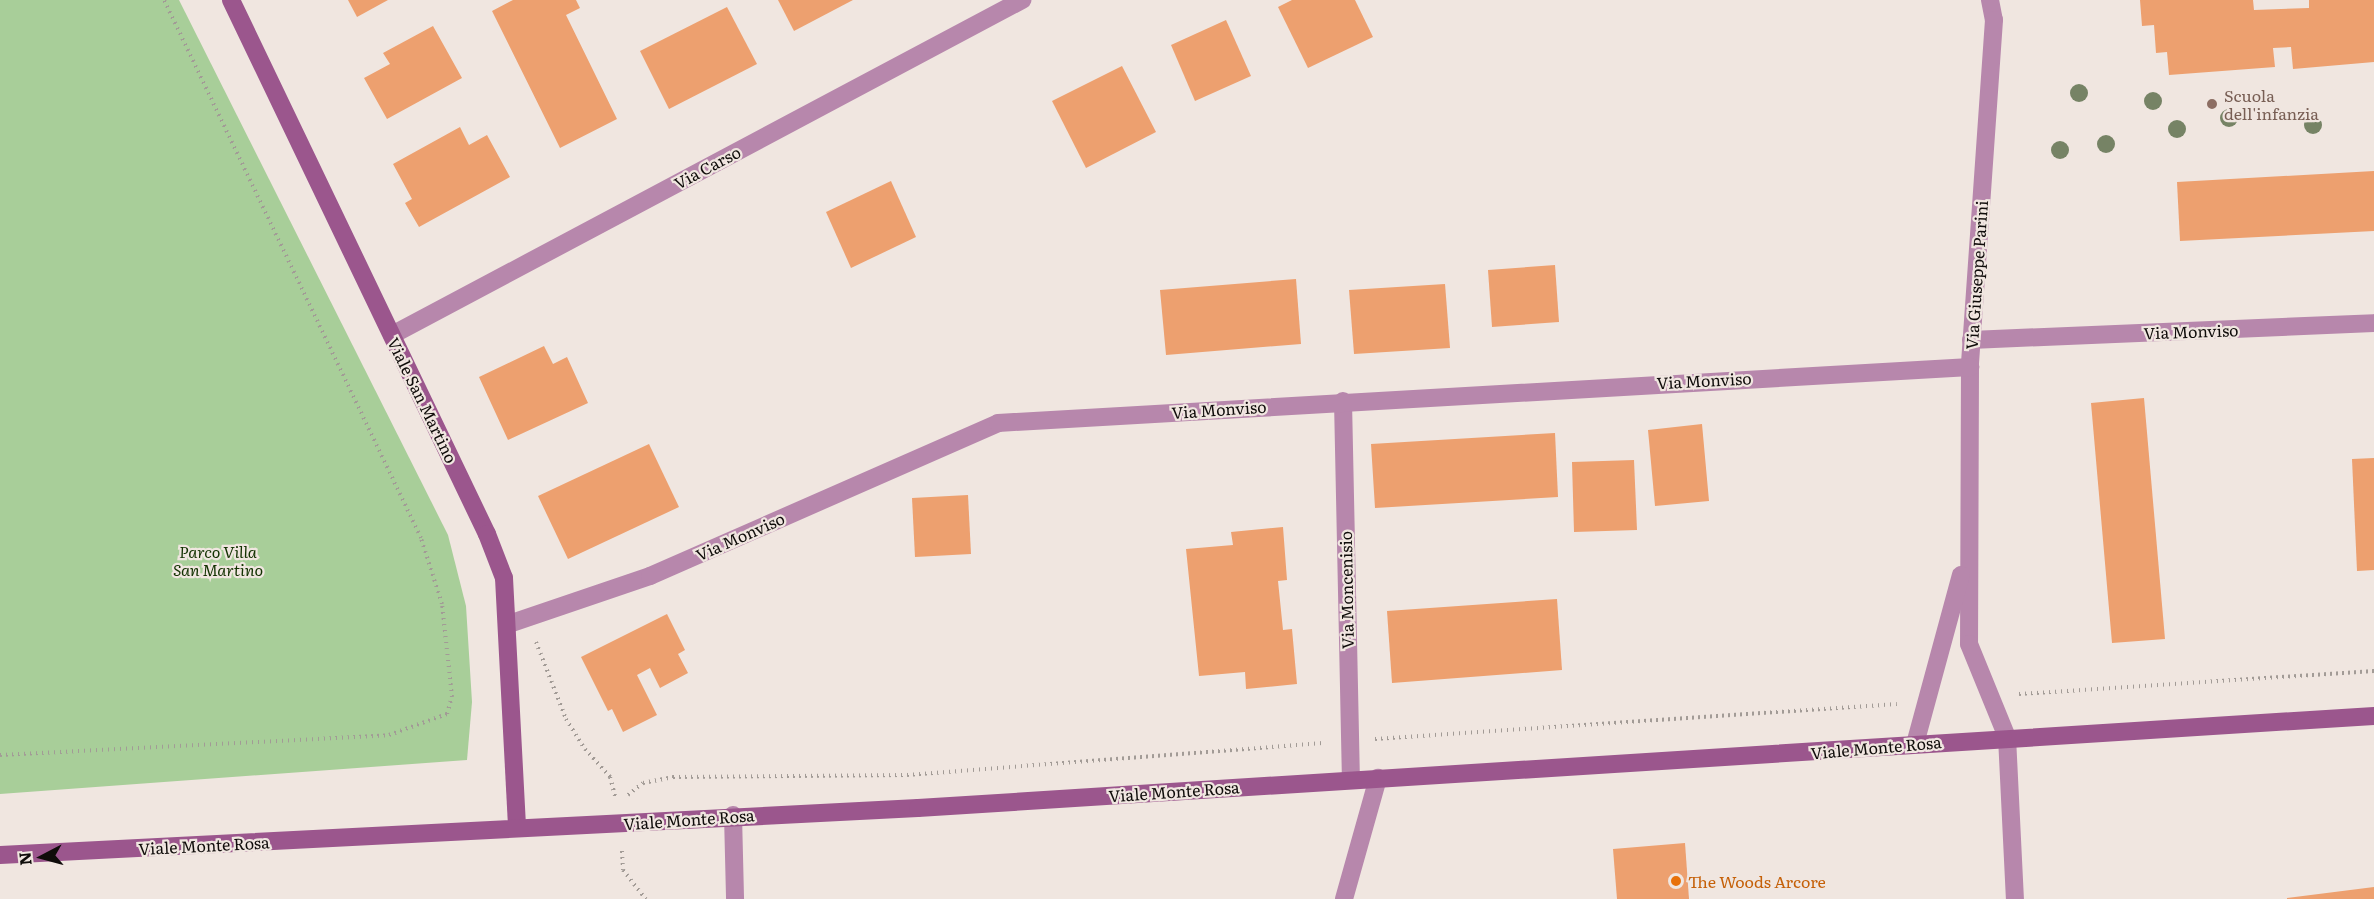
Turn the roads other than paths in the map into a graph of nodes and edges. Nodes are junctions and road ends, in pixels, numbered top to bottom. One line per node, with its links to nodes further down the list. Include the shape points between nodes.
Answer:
1 (231, 0): 5 (main road, Viale San Martino)
2 (1022, 0): 5 (street, Via Carso)
3 (1990, 0): 6 (street, Via Giuseppe Parini, via 1994,20)
4 (2374, 323): 6 (street, Via Monviso)
5 (392, 335): 10 (main road, Viale San Martino, via 488,534 504,578)
6 (1971, 340): 7 (street, Via Giuseppe Parini)
7 (1970, 367): 8 (street, Via Monviso); 9 (street, Via Giuseppe Parini)
8 (1343, 401): 10 (street, Via Monviso, via 998,423 650,576); 15 (street, Via Moncenisio)
9 (1966, 550): 12 (street, Via Giuseppe Parini, via 1969,644); 13 (street, Via Giuseppe Parini)
10 (509, 624): 17 (main road, Viale San Martino)
11 (2374, 716): 12 (main road, Viale Monte Rosa)
12 (2007, 737): 13 (main road, Viale Monte Rosa); 21 (street, Via Giuseppe Parini)
13 (1915, 744): 14 (main road, Viale Monte Rosa)
14 (1378, 778): 15 (main road, Viale Monte Rosa); 20 (street)
15 (1351, 779): 16 (main road, Viale Monte Rosa, via 918,808)
16 (733, 815): 17 (main road, Viale Monte Rosa); 19 (street)
17 (517, 826): 18 (main road, Viale Monte Rosa)
18 (0, 855)
19 (735, 899)
20 (1344, 899)
21 (2015, 899)

